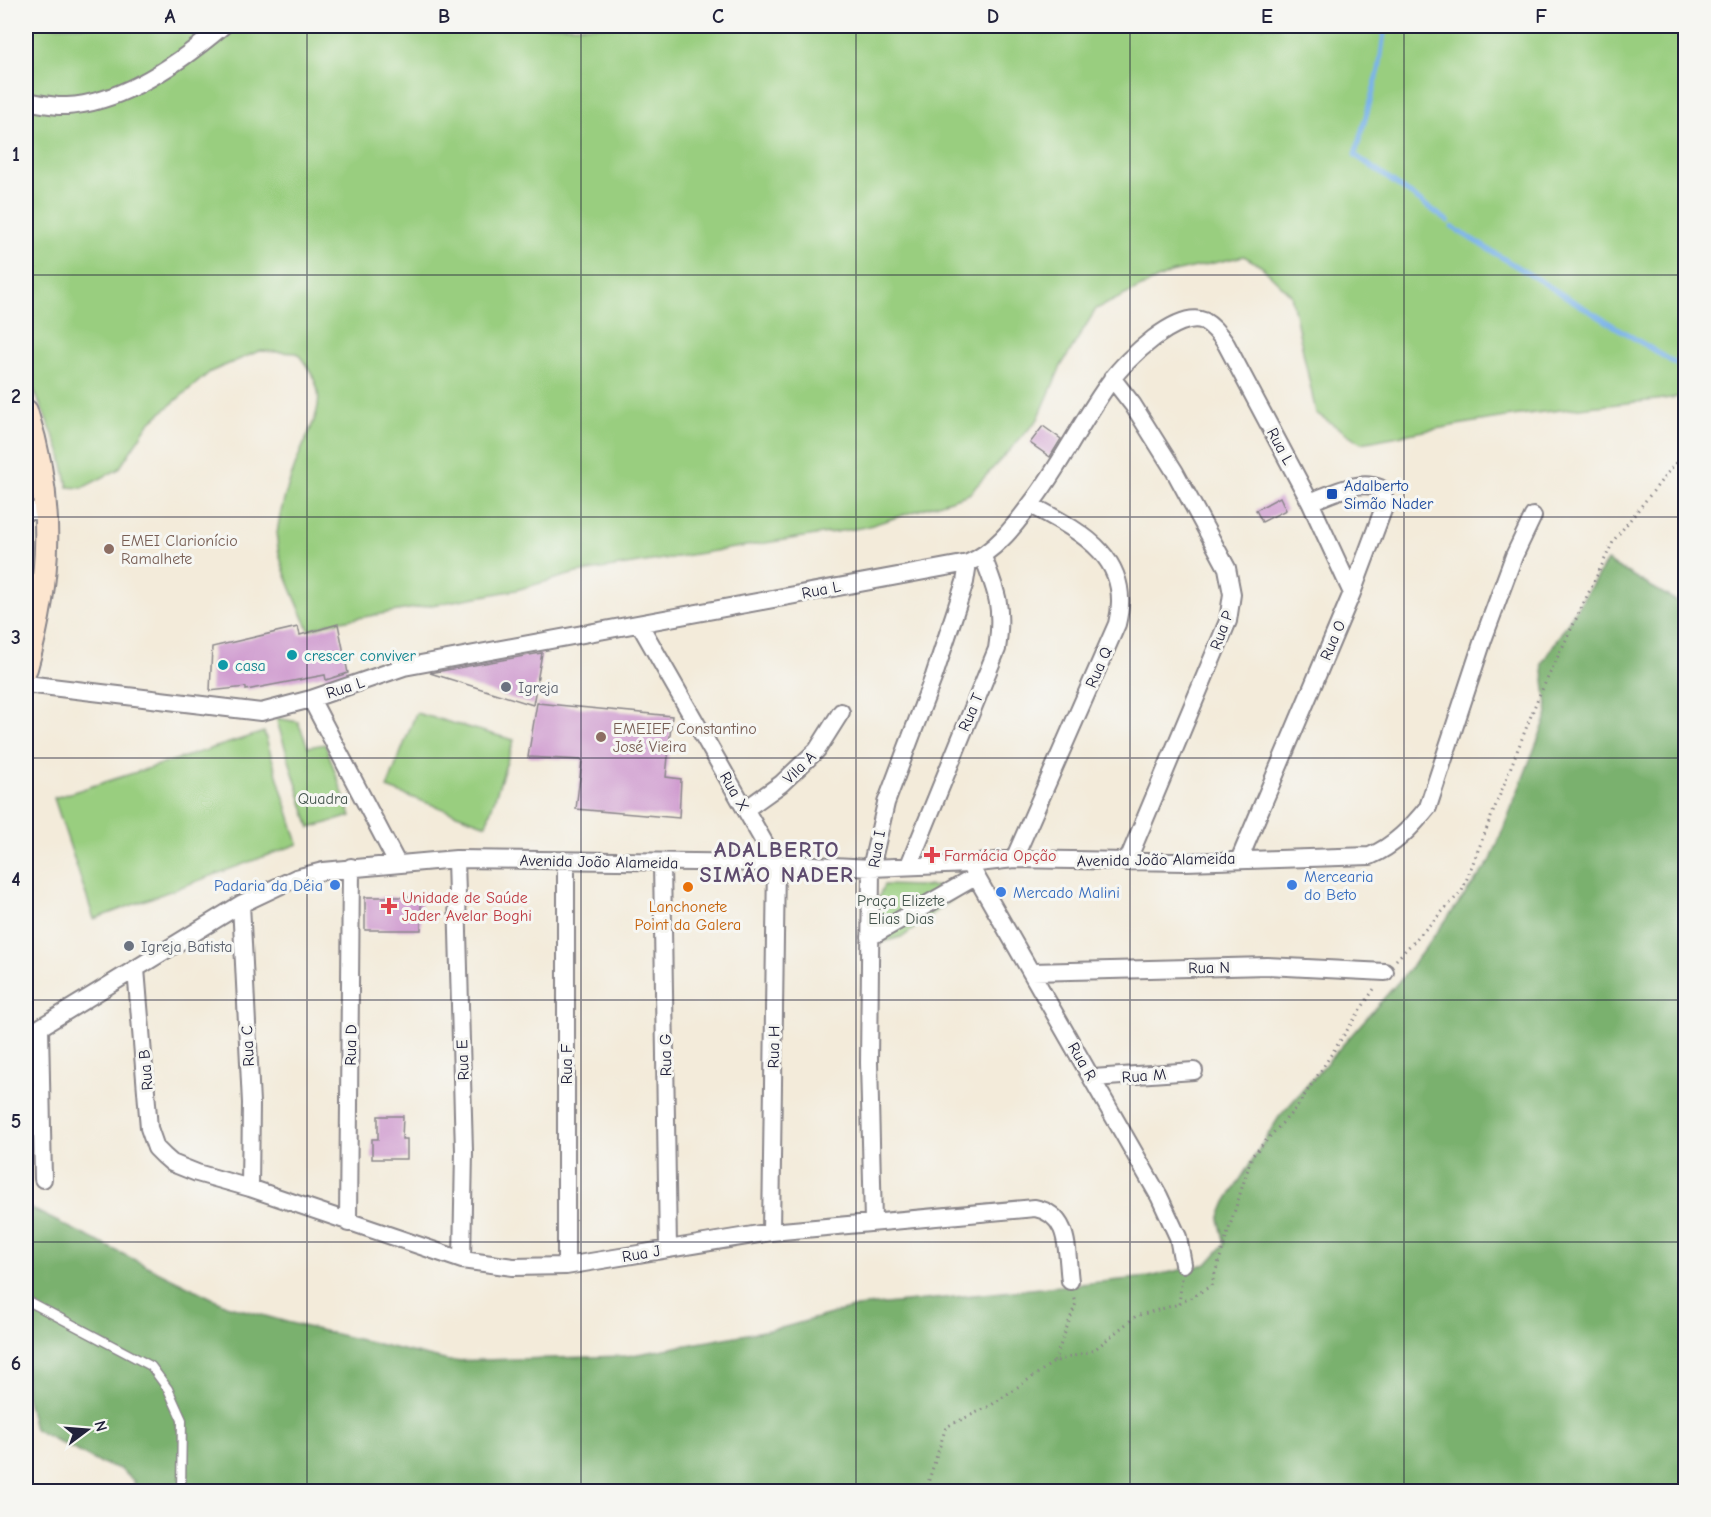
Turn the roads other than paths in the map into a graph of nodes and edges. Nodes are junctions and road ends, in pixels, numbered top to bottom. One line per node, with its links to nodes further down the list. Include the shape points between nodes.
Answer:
1 (223, 26): 2 (street, via 156,76 90,103 66,106)
2 (26, 100)
3 (1112, 378): 5 (street, Rua L, via 1165,330 1188,320 1203,321 1226,344); 6 (street, Rua L); 21 (street, Rua P, via 1133,405 1211,535 1227,568 1232,594 1228,621)
4 (26, 411): 7 (street, via 35,439)
5 (1310, 502): 10 (street, Rua L); 10 (street, Rua O, via 1355,486 1374,486 1383,493 1383,515)
6 (1031, 505): 9 (street, Rua L, via 1001,540); 19 (street, Rua Q, via 1083,534 1102,553 1116,579 1121,607)
7 (37, 511): 12 (street, via 44,584)
8 (1533, 516): 17 (street, Avenida João Alameida, via 1483,640 1435,792 1413,826 1370,856)
9 (975, 560): 11 (street, Rua L); 25 (street, Rua T, via 999,601 997,650); 27 (street, Rua I, via 886,803)
10 (1352, 593): 17 (street, Rua O)
11 (640, 625): 14 (street, Rua L, via 404,668); 16 (street, Rua X)
12 (26, 668)
13 (26, 684): 14 (street, Rua L, via 237,711 261,712)
14 (311, 699): 22 (street)
15 (841, 712): 16 (street, Vila A, via 817,750 781,784)
16 (746, 809): 24 (street, Rua X)
17 (1240, 858): 21 (street, Avenida João Alameida)
18 (456, 859): 20 (street, Avenida João Alameida); 22 (street, Avenida João Alameida); 44 (street, Rua E, via 464,1151)
19 (1014, 859): 21 (street, Avenida João Alameida); 28 (street, Avenida João Alameida)
20 (566, 861): 23 (street, Avenida João Alameida); 46 (street, Rua F)
21 (1127, 862)
22 (397, 863): 26 (street, Avenida João Alameida)
23 (662, 863): 24 (street, Avenida João Alameida); 43 (street, Rua G)
24 (776, 863): 27 (street, Avenida João Alameida); 42 (street, Rua H)
25 (909, 865): 27 (street, Avenida João Alameida); 28 (street, Avenida João Alameida)
26 (351, 867): 29 (street, Avenida João Alameida, via 296,878); 41 (street, Rua D)
27 (872, 868): 30 (street, Rua I)
28 (972, 871): 30 (street); 32 (street, Rua R)
29 (242, 904): 31 (street, Avenida João Alameida); 39 (street, Rua C, via 251,1103)
30 (870, 937): 40 (street, Rua I)
31 (136, 969): 34 (street, Avenida João Alameida); 37 (street, Rua B, via 149,1128 156,1148)
32 (1032, 972): 33 (street, Rua N, via 1267,966); 36 (street, Rua R)
33 (1385, 972)
34 (33, 1032): 38 (street)
35 (1194, 1071): 36 (street, Rua M)
36 (1093, 1078): 45 (street, Rua R, via 1169,1215)
37 (172, 1162): 39 (street, Rua J)
38 (43, 1179)
39 (250, 1188): 41 (street, Rua J)
40 (873, 1221): 42 (street, Rua J); 47 (street, Rua J, via 1045,1210 1062,1225)
41 (348, 1223): 44 (street, Rua J)
42 (771, 1232): 43 (street, Rua J)
43 (668, 1248): 46 (street, Rua J)
44 (462, 1260): 46 (street, Rua J, via 513,1268)
45 (1183, 1264)
46 (566, 1266)
47 (1071, 1281)
48 (26, 1300): 49 (lane, via 151,1366 168,1389 182,1420)
49 (181, 1491)

